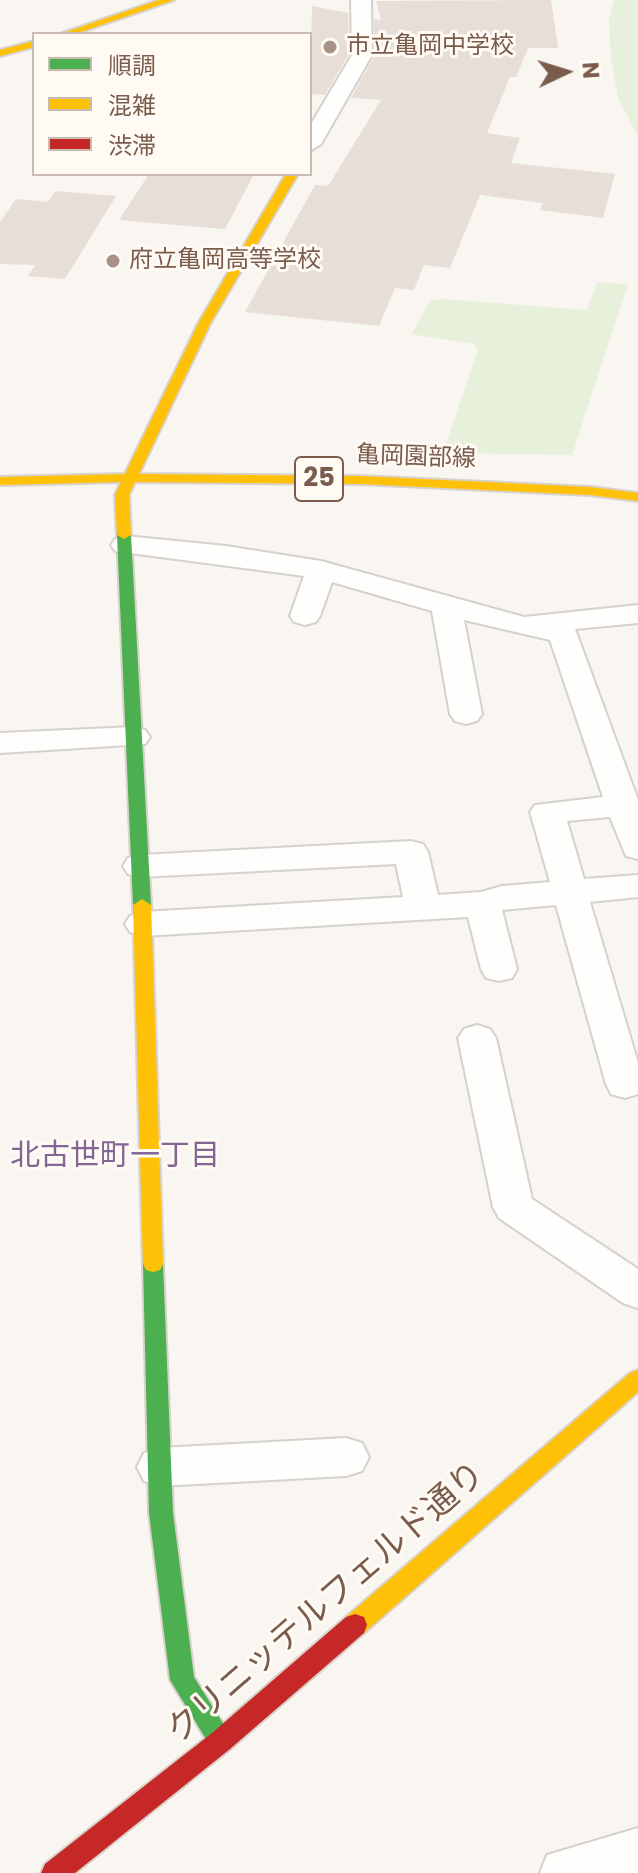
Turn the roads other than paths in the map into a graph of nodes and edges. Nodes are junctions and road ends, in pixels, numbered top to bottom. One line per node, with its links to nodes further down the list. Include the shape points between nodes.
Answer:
1 (169, 0): 3 (street)
2 (361, 0): 6 (street, via 362,55)
3 (71, 32)
4 (32, 45): 5 (street)
5 (0, 53)
6 (312, 141)
7 (291, 176): 8 (street, via 205,322)
8 (130, 478): 9 (street, 亀岡園部線 / 25); 10 (street, 亀岡園部線 / 25, via 360,480); 11 (street, via 122,495)
9 (0, 481)
10 (638, 497)
11 (125, 545): 12 (street); 18 (street)
12 (321, 570): 13 (street); 15 (street)
13 (446, 604): 16 (street); 17 (street)
14 (638, 614): 16 (street)
15 (305, 616)
16 (514, 625): 20 (street, via 563,633)
17 (466, 714)
18 (134, 737): 19 (street); 22 (street)
19 (0, 743)
20 (629, 813): 21 (street); 24 (street, via 547,812)
21 (638, 848)
22 (140, 866): 26 (street, via 411,852); 27 (street)
23 (638, 886): 24 (street)
24 (570, 892): 25 (street); 30 (street)
25 (483, 904): 26 (street); 28 (street)
26 (423, 907): 27 (street)
27 (143, 924): 34 (street)
28 (499, 969)
29 (477, 1038): 31 (street, via 513,1207)
30 (625, 1084)
31 (638, 1291)
32 (638, 1379): 35 (street, クリニッテルフェルド通り)
33 (346, 1457): 34 (street)
34 (160, 1467): 35 (street, via 182,1680)
35 (221, 1741): 37 (street, クリニッテルフェルド通り)
36 (638, 1854): 38 (street)
37 (54, 1873)
38 (566, 1873)

